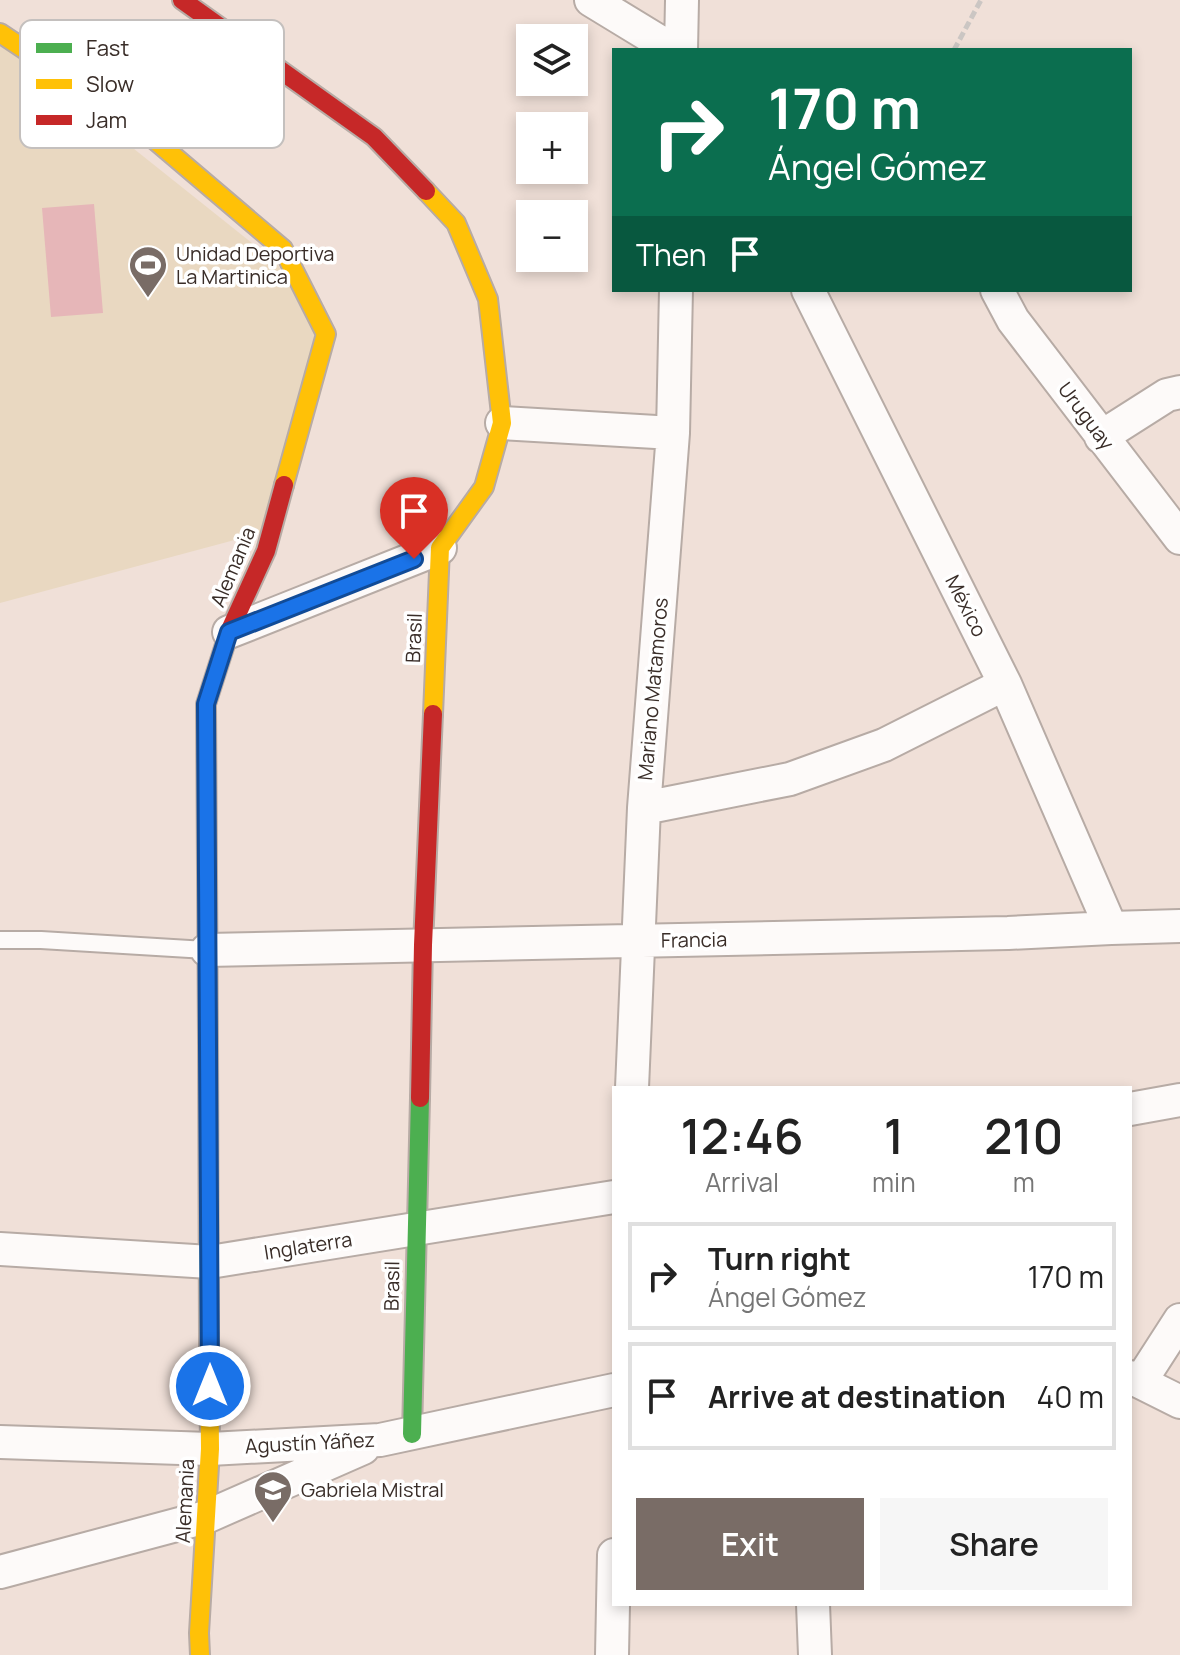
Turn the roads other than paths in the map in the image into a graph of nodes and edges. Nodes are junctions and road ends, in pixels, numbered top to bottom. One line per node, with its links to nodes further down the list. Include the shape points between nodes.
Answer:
1 (182, 0): 4 (street)
2 (591, 0): 7 (street)
3 (682, 0): 8 (street)
4 (210, 20)
5 (0, 33): 6 (street, Alemania)
6 (20, 46)
7 (670, 48)
8 (681, 48)
9 (284, 73): 15 (street, via 374,137 456,223 488,299)
10 (164, 148): 20 (street, Alemania, via 283,249 326,334 266,551)
11 (676, 292): 16 (street, Mariano Matamoros)
12 (811, 292): 21 (street, México)
13 (998, 292): 17 (street, Uruguay, via 1013,320)
14 (1180, 392): 17 (street)
15 (502, 423): 16 (street); 19 (street, via 484,487)
16 (673, 433): 22 (street, Mariano Matamoros)
17 (1101, 437): 18 (street, Uruguay)
18 (1180, 538)
19 (440, 548): 20 (street); 27 (street, Brasil)
20 (229, 632): 28 (street, Alemania, via 206,704)
21 (1005, 684): 22 (street, via 884,745 790,779); 24 (street, México)
22 (644, 808): 26 (street, Mariano Matamoros)
23 (1180, 926): 24 (street, Francia)
24 (1111, 928): 26 (street, Francia)
25 (0, 940): 28 (lane)
26 (639, 941): 27 (street, Francia); 29 (street, Mariano Matamoros)
27 (423, 945): 28 (street, Francia); 33 (street, Brasil)
28 (207, 950): 35 (street, Alemania)
29 (632, 1086)
30 (1180, 1100): 31 (street)
31 (1132, 1109)
32 (612, 1197): 33 (street, Inglaterra)
33 (416, 1229): 35 (street, Inglaterra); 40 (street, Brasil)
34 (0, 1249): 35 (street, Inglaterra)
35 (210, 1262): 43 (street, Alemania)
36 (1180, 1320): 37 (street)
37 (1135, 1379): 39 (street)
38 (612, 1390): 40 (street, Agustín Yáñez)
39 (1180, 1402)
40 (412, 1434): 41 (street, Agustín Yáñez)
41 (380, 1440): 43 (street, Agustín Yáñez); 44 (street)
42 (0, 1442): 43 (street, Agustín Yáñez)
43 (210, 1449): 44 (street, Alemania)
44 (206, 1517): 45 (street); 48 (street, Alemania)
45 (0, 1572)
46 (613, 1606): 49 (street)
47 (813, 1606): 50 (street)
48 (200, 1655)
49 (612, 1655)
50 (815, 1655)

